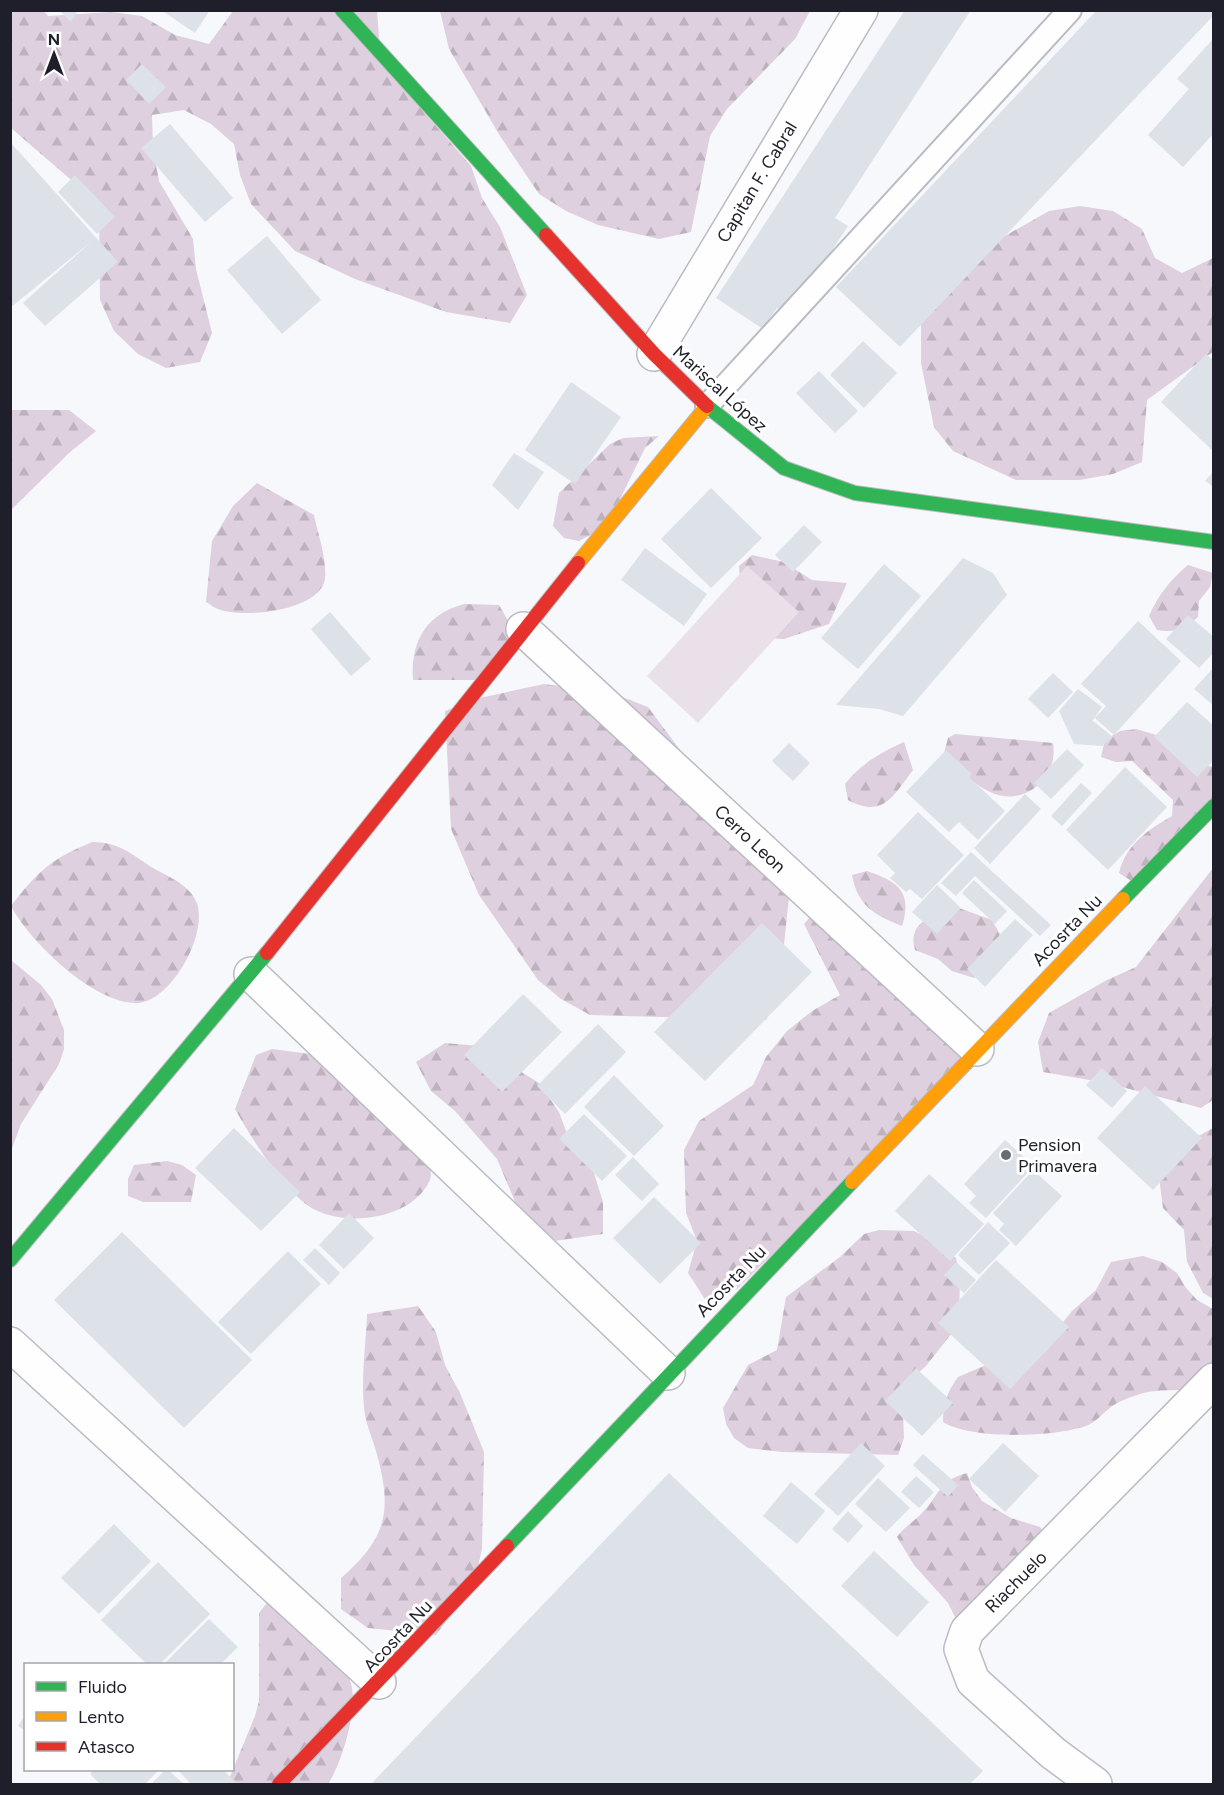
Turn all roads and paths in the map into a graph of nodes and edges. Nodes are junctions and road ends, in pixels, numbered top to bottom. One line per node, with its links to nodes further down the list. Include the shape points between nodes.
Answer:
1 (342, 10): 4 (street, Mariscal López)
2 (861, 10): 4 (street, Capitan F. Cabral)
3 (1070, 10): 5 (lane)
4 (654, 354): 5 (street, Mariscal López)
5 (707, 406): 6 (street, Mariscal López, via 784,468 855,493); 7 (street)
6 (1214, 542)
7 (523, 629): 9 (street); 10 (street, Cerro Leon)
8 (1214, 806): 10 (street, Acosrta Nu)
9 (251, 974): 11 (street); 13 (street)
10 (977, 1049): 13 (street, Acosrta Nu)
11 (10, 1260)
12 (10, 1344): 15 (street)
13 (668, 1374): 15 (street, Acosrta Nu)
14 (1214, 1380): 17 (street, Riachuelo, via 967,1632 961,1649 973,1681)
15 (380, 1682): 16 (street, Acosrta Nu)
16 (279, 1785)
17 (1095, 1785)

